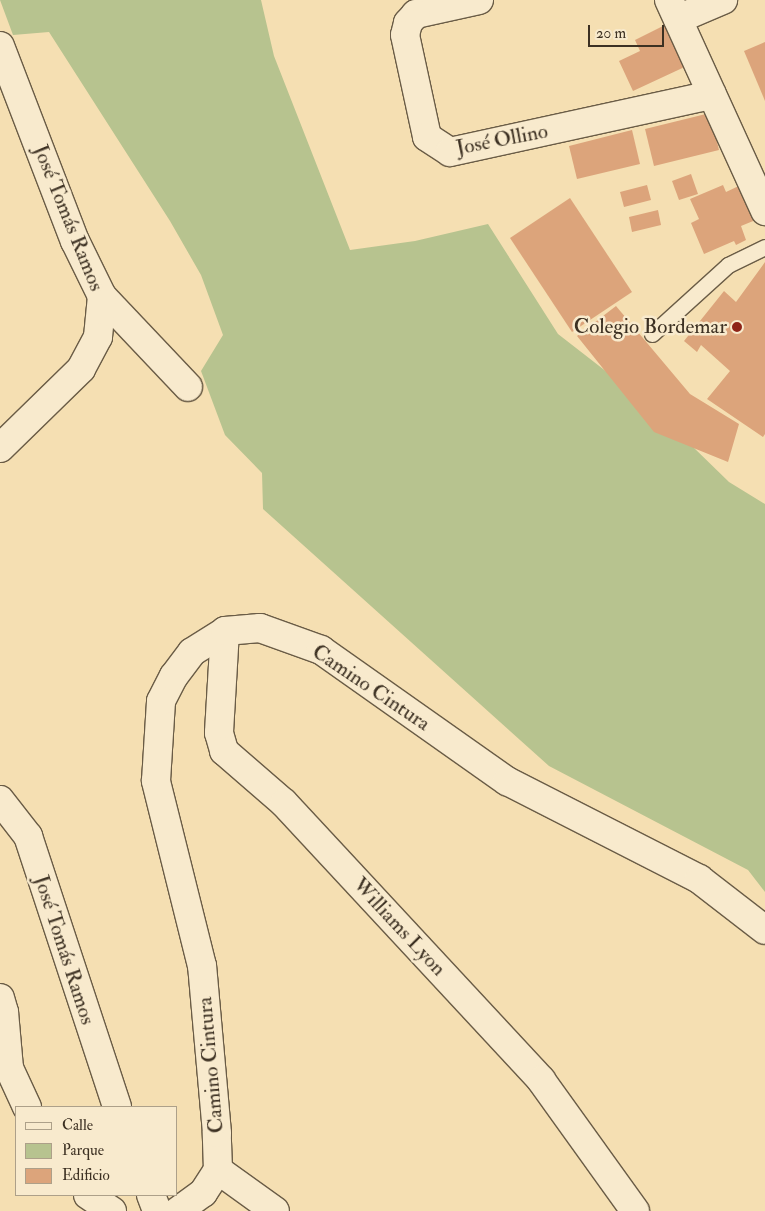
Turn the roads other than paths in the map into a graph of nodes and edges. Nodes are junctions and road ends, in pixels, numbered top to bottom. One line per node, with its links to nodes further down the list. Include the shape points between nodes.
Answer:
1 (479, 0): 5 (street, José Ollino, via 416,14 408,23 405,35 427,137 450,152)
2 (723, 0): 3 (street)
3 (674, 10): 5 (street)
4 (0, 46): 8 (street, José Tomás Ramos, via 75,241)
5 (712, 95): 6 (street)
6 (765, 211)
7 (765, 247): 9 (lane, via 728,266)
8 (102, 296): 10 (street); 11 (street, José Tomás Ramos, via 98,337 81,369)
9 (652, 334)
10 (188, 387)
11 (0, 448)
12 (225, 630): 14 (street, Camino Cintura, via 260,628 321,650 506,781 699,879); 18 (street, Camino Cintura, via 192,652 161,700 156,781 202,966); 25 (street, Williams Lyon, via 219,707 219,733 224,751 284,803 541,1080)
13 (0, 800): 17 (street, José Tomás Ramos, via 28,836)
14 (765, 930)
15 (0, 998): 16 (street, via 9,1068)
16 (27, 1106)
17 (117, 1106)
18 (218, 1170): 23 (street, via 203,1193); 24 (street)
19 (90, 1196): 21 (street)
20 (150, 1196): 22 (street)
21 (112, 1211)
22 (157, 1211)
23 (178, 1211)
24 (275, 1211)
25 (635, 1211)

